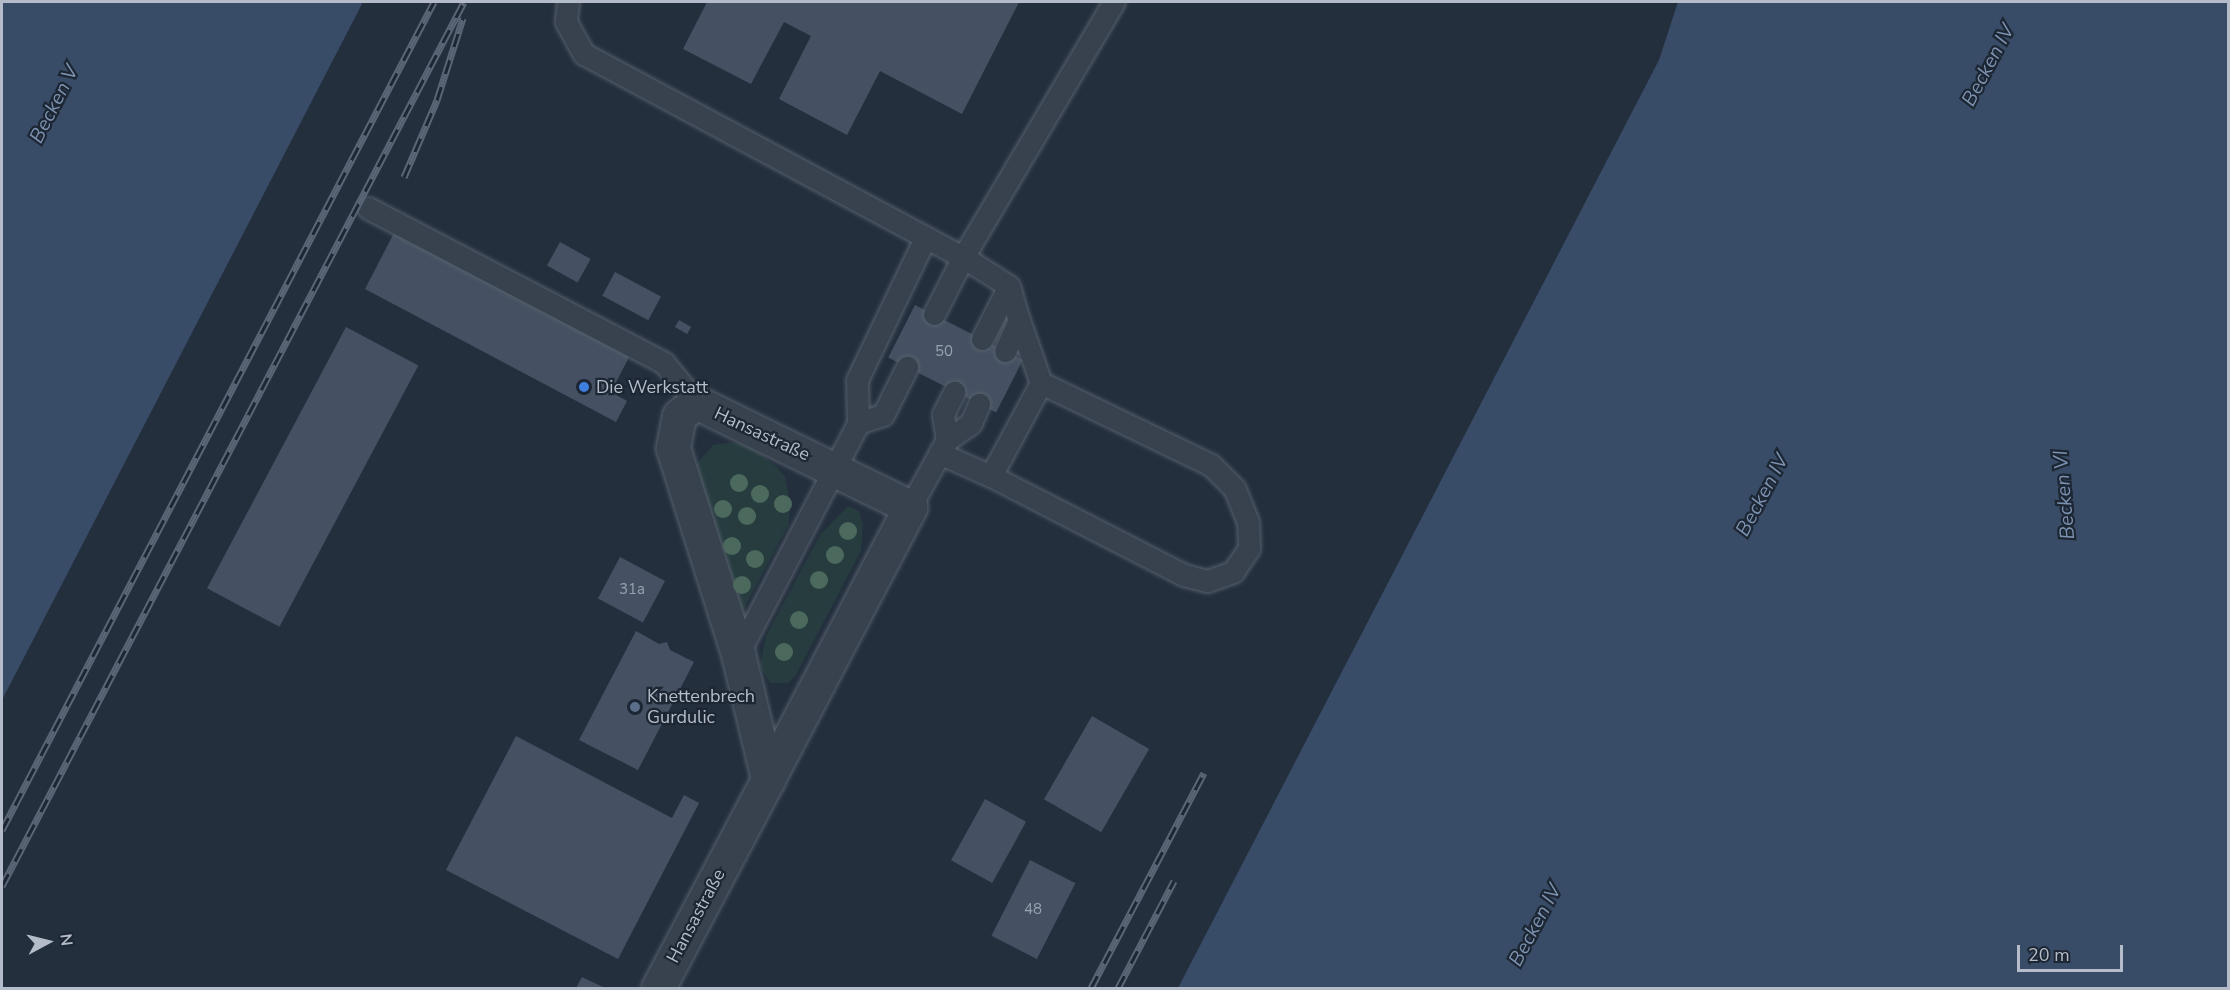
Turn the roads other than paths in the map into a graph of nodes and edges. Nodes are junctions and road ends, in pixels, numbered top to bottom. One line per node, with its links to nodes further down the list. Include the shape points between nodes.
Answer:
1 (568, 2): 4 (lane, via 566,22 584,54)
2 (1114, 2): 5 (lane)
3 (368, 208): 14 (lane, via 664,363)
4 (925, 238): 5 (lane); 16 (lane, via 857,380)
5 (963, 257): 6 (lane); 7 (lane)
6 (1009, 286): 8 (lane); 9 (lane)
7 (934, 314)
8 (1019, 320): 10 (lane); 12 (lane)
9 (982, 339)
10 (1005, 351)
11 (907, 367): 16 (lane, via 883,416)
12 (1041, 383): 19 (lane); 19 (lane, via 1211,465 1235,489 1248,522 1249,548 1233,572 1207,581 1184,575)
13 (954, 392): 17 (lane, via 943,414)
14 (696, 402): 18 (street, Hansastraße); 21 (street, Hansastraße, via 679,416 673,447)
15 (979, 404): 17 (lane, via 971,423)
16 (858, 423): 18 (lane)
17 (943, 446): 19 (lane); 20 (lane)
18 (834, 468): 20 (street, Hansastraße); 21 (lane)
19 (991, 476)
20 (910, 507): 22 (street, Hansastraße)
21 (738, 654): 22 (street, Hansastraße)
22 (768, 779): 23 (street, Hansastraße)
23 (658, 988)

